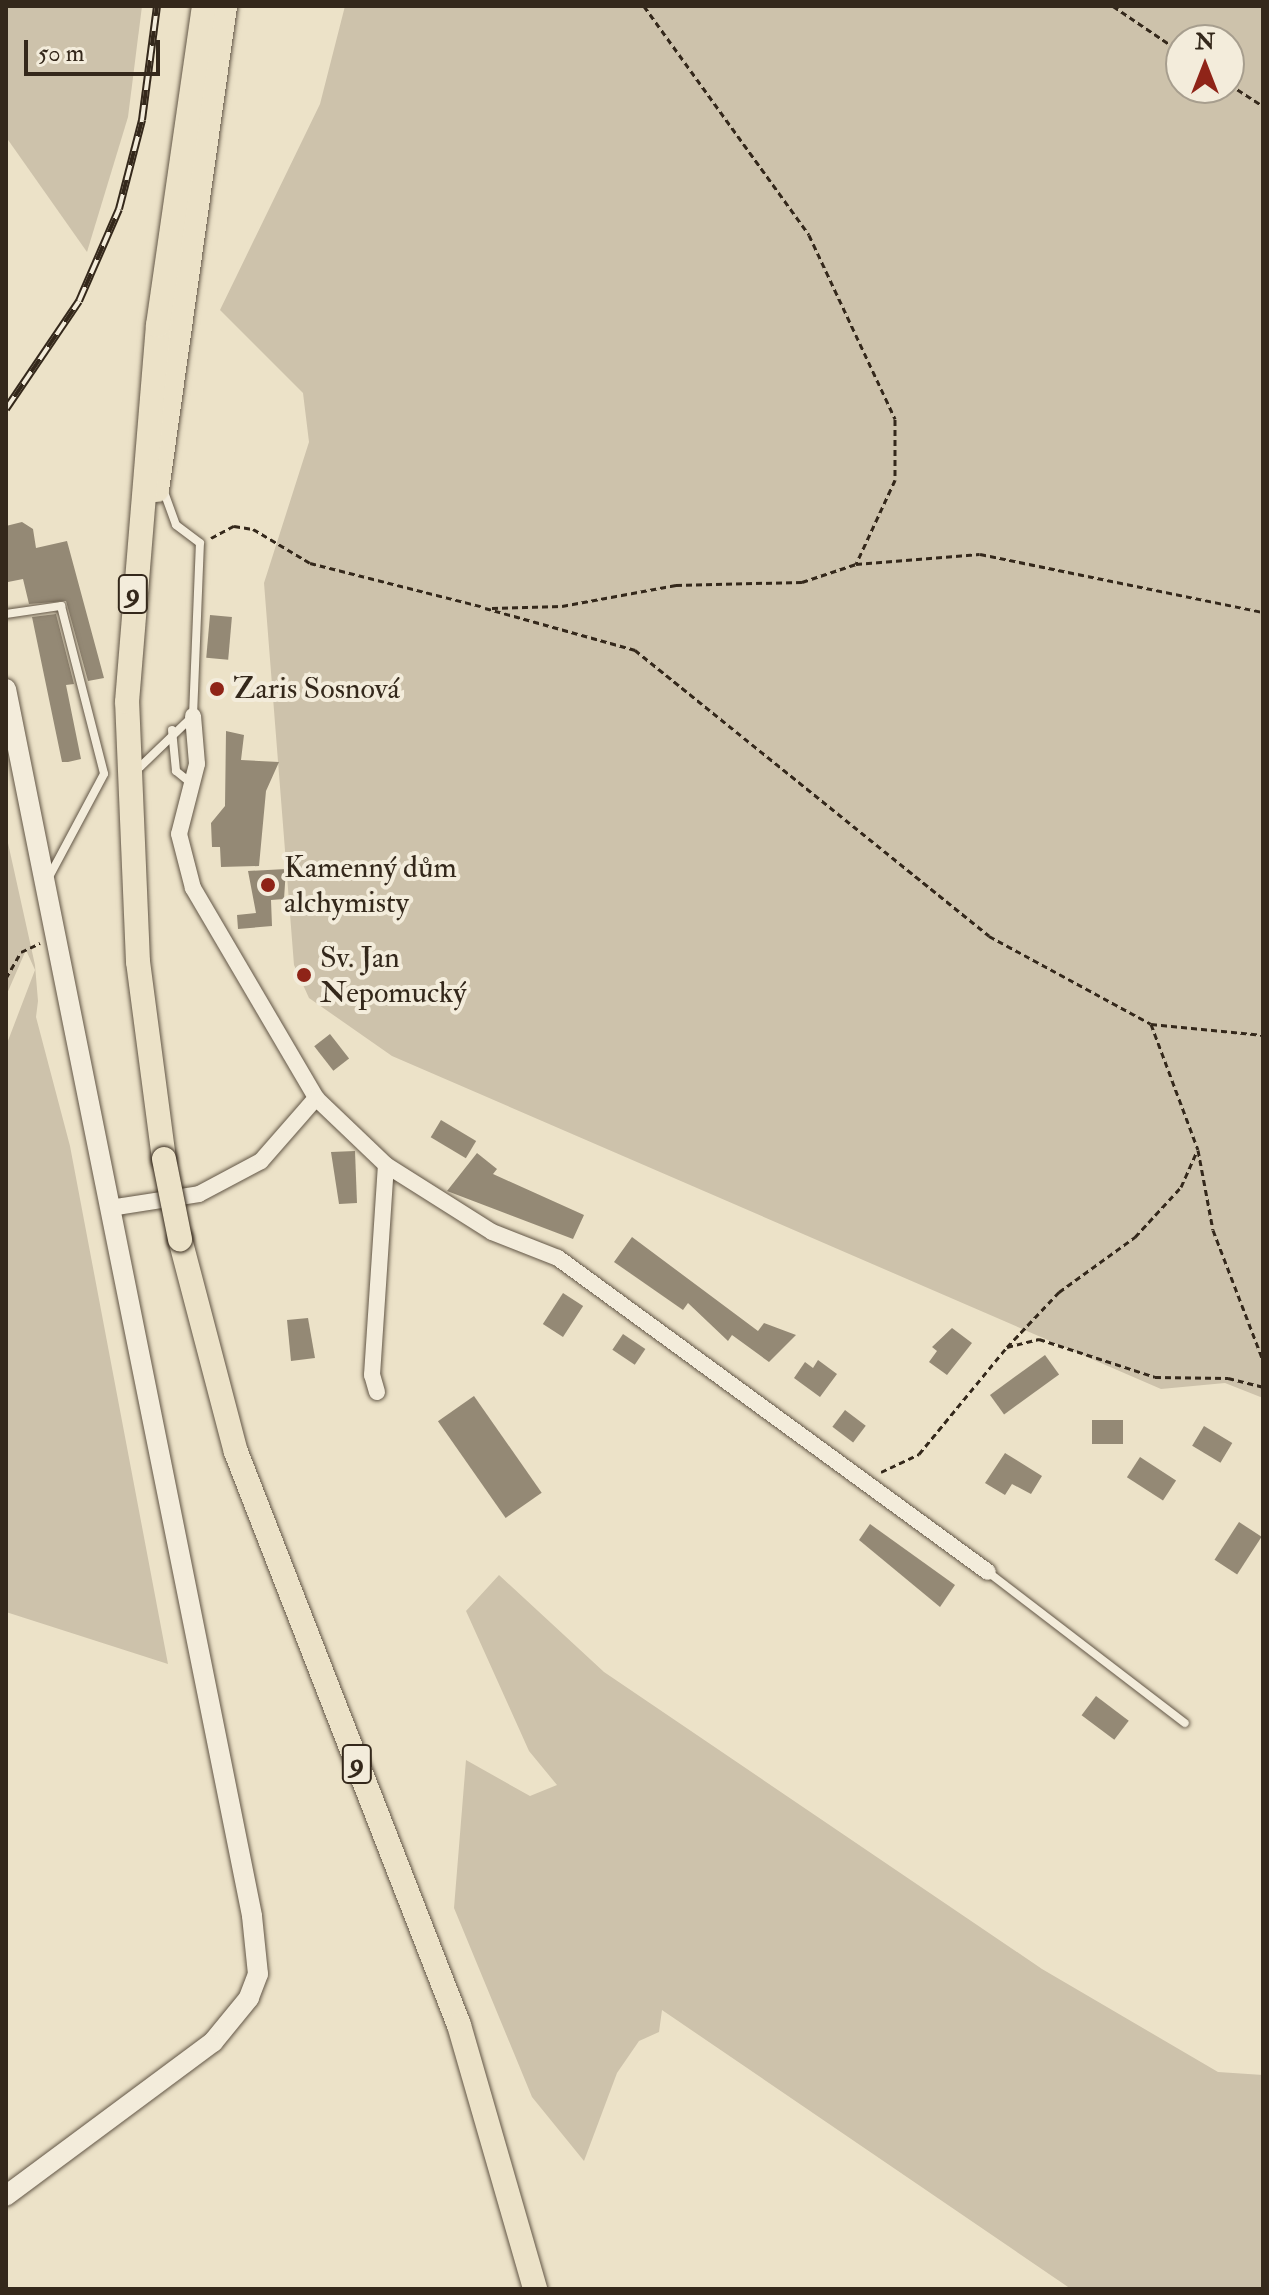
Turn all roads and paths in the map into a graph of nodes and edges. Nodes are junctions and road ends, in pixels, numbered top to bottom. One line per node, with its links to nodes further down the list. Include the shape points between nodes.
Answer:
1 (204, 6): 19 (main road, 9, via 139,506 127,702)
2 (225, 6): 8 (main road, 9)
3 (644, 6): 10 (path, via 809,235 895,419 895,480)
4 (1113, 6): 5 (path)
5 (1165, 41)
6 (1245, 94): 7 (path)
7 (1263, 106)
8 (163, 440): 9 (lane, via 164,502 176,525); 17 (main road, 9)
9 (200, 543): 11 (path, via 234,526 253,529 310,563); 15 (lane)
10 (856, 564): 11 (path, via 802,582 676,585 562,606); 12 (path, via 980,554)
11 (485, 608): 23 (path, via 635,650 989,936)
12 (1263, 612)
13 (6, 614): 20 (lane, via 61,606 104,774)
14 (6, 689): 20 (street)
15 (193, 716): 16 (lane); 18 (street)
16 (172, 730): 17 (lane); 18 (lane, via 176,771)
17 (140, 767): 19 (main road, 9)
18 (191, 783): 25 (street, via 179,834 193,888)
19 (133, 864): 37 (main road, 9, bridge, via 164,1159 236,1452 459,2025)
20 (44, 884): 21 (street)
21 (54, 936): 22 (path, via 21,952); 28 (street)
22 (6, 978)
23 (1151, 1024): 24 (path); 26 (path)
24 (1263, 1035)
25 (316, 1098): 27 (street); 28 (street, via 261,1161 199,1194)
26 (1198, 1150): 29 (path, via 1181,1187 1135,1237 1059,1292); 30 (path, via 1213,1230)
27 (386, 1165): 32 (street, via 372,1375); 33 (street, via 492,1232 558,1258)
28 (110, 1208): 36 (street, via 252,1916 258,1974 249,1998 213,2042)
29 (1007, 1347): 31 (path, via 1039,1339 1155,1377 1228,1378); 33 (path, via 919,1454)
30 (1263, 1360)
31 (1263, 1387)
32 (377, 1392)
33 (863, 1480): 34 (street)
34 (988, 1572): 35 (lane)
35 (1185, 1723)
36 (6, 2196)
37 (535, 2289)

